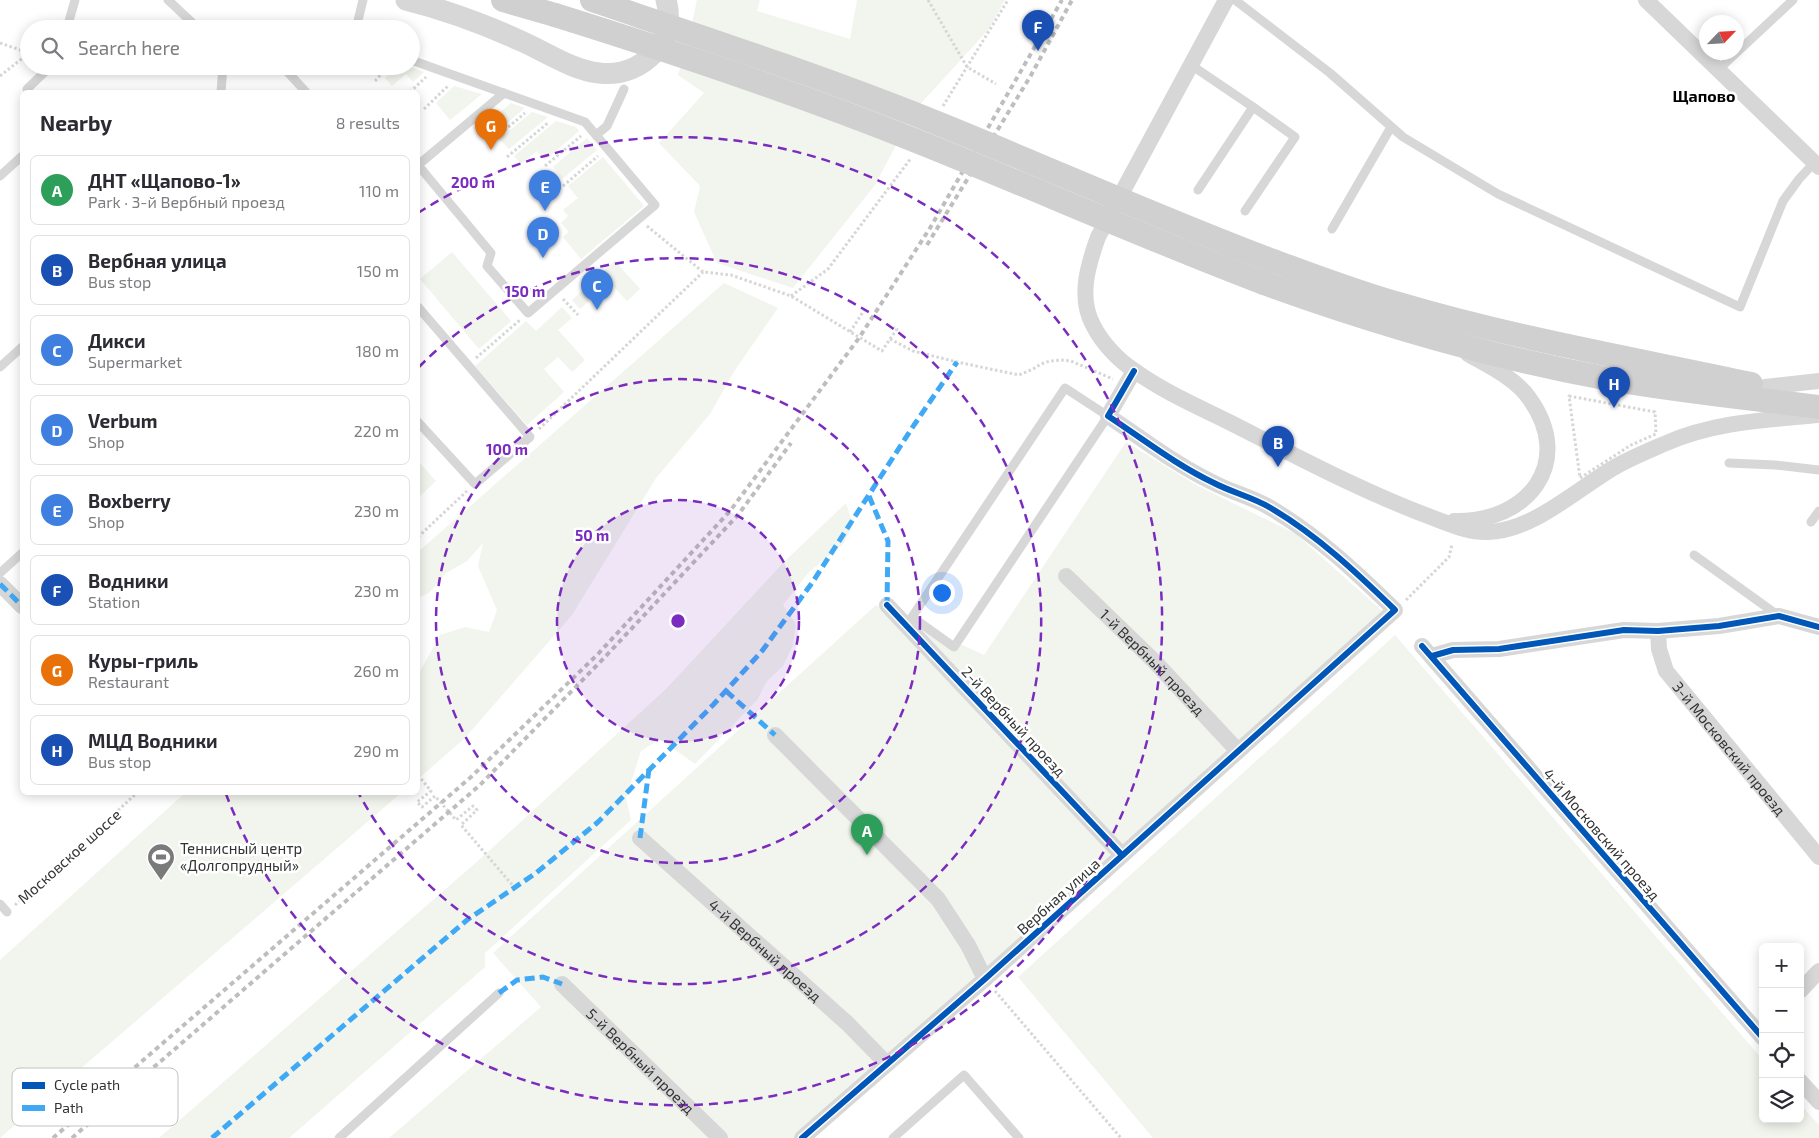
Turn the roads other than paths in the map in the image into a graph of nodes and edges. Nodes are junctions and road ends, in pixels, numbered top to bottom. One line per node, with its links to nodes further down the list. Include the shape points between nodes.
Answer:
1 (75, 0): 12 (lane)
2 (168, 0): 13 (lane)
3 (363, 0): 14 (lane)
4 (406, 0): 7 (street, via 457,15 585,70 614,74 639,66 660,46 668,17)
5 (503, 0): 38 (main road, bridge, via 754,80 998,174 1264,284 1372,321)
6 (592, 0): 43 (main road, bridge, via 762,57 926,118 1204,235 1398,304 1546,341)
7 (666, 0)
8 (1226, 0): 16 (street)
9 (1235, 0): 27 (lane, via 1330,73)
10 (1646, 0): 17 (street)
11 (1793, 0): 17 (lane)
12 (69, 20)
13 (189, 20)
14 (358, 20)
15 (420, 63): 25 (lane)
16 (1191, 65): 26 (lane); 41 (street, via 1098,237 1085,282 1092,324 1104,343)
17 (1718, 70): 31 (street)
18 (41, 75): 22 (lane)
19 (222, 75): 23 (lane)
20 (290, 75): 24 (lane)
21 (624, 89): 28 (lane, via 607,126)
22 (27, 90)
23 (221, 90)
24 (304, 90)
25 (504, 93): 28 (lane, via 586,122); 30 (lane)
26 (1253, 107): 34 (lane); 35 (lane, via 1296,137)
27 (1392, 127): 31 (lane, via 1403,137 1498,194 1740,307 1783,201 1799,179); 36 (lane)
28 (596, 135): 32 (lane, via 655,205 528,313 487,266 491,253)
29 (20, 158): 33 (lane)
30 (420, 163)
31 (1817, 165)
32 (420, 167)
33 (0, 176)
34 (1198, 190)
35 (1245, 211)
36 (1332, 229)
37 (420, 309): 48 (lane, via 530,437 475,484)
38 (1450, 343): 45 (main road, via 1605,378); 52 (street, via 1500,372 1528,396 1543,422 1547,453 1538,484 1517,505 1471,521)
39 (20, 350): 40 (lane)
40 (0, 367)
41 (1134, 371): 47 (street); 52 (street, via 1289,452)
42 (1819, 381): 43 (street)
43 (1765, 387): 44 (main road)
44 (1819, 398)
45 (1819, 407)
46 (1819, 415): 52 (street, via 1735,423 1688,434 1616,467 1536,518 1506,530 1487,533 1466,530)
47 (1108, 416): 47 (lane, via 954,647 912,617 1065,388); 65 (street, Вербная улица, via 1176,463 1215,484 1268,506 1304,529 1335,553 1395,610)
48 (420, 424)
49 (1728, 463): 50 (lane)
50 (1819, 470)
51 (1819, 511): 53 (lane)
52 (1435, 518)
53 (1811, 522)
54 (20, 555): 56 (lane)
55 (1694, 555): 61 (lane)
56 (0, 573)
57 (1066, 576): 65 (street, 1-й Вербный проезд, via 1154,661)
58 (0, 584): 59 (street)
59 (20, 604)
60 (887, 605): 67 (street, 2-й Вербный проезд)
61 (1779, 616): 62 (street); 63 (street, via 1719,626)
62 (1819, 627)
63 (1658, 631): 68 (street, 3-й Московский проезд, via 1659,649 1666,671); 76 (street, 4-й Московский проезд, via 1624,630 1499,648 1427,651)
64 (775, 735): 72 (street, via 938,900 968,945)
65 (1238, 751): 67 (street, Вербная улица)
66 (640, 838): 77 (street, 4-й Вербный проезд, via 848,1024)
67 (1122, 855): 72 (street, Вербная улица)
68 (1819, 857)
69 (0, 904): 70 (lane)
70 (7, 912)
71 (1819, 971): 74 (street)
72 (985, 979): 77 (street, Вербная улица)
73 (562, 984): 81 (street, 5-й Вербный проезд)
74 (1803, 988)
75 (499, 993): 80 (lane)
76 (1761, 1033)
77 (887, 1064): 82 (street, Вербная улица)
78 (1804, 1085): 79 (street)
79 (1819, 1102)
80 (339, 1138)
81 (720, 1138)
82 (802, 1138)
83 (893, 1138): 84 (lane, via 964,1074)
84 (1019, 1138)

